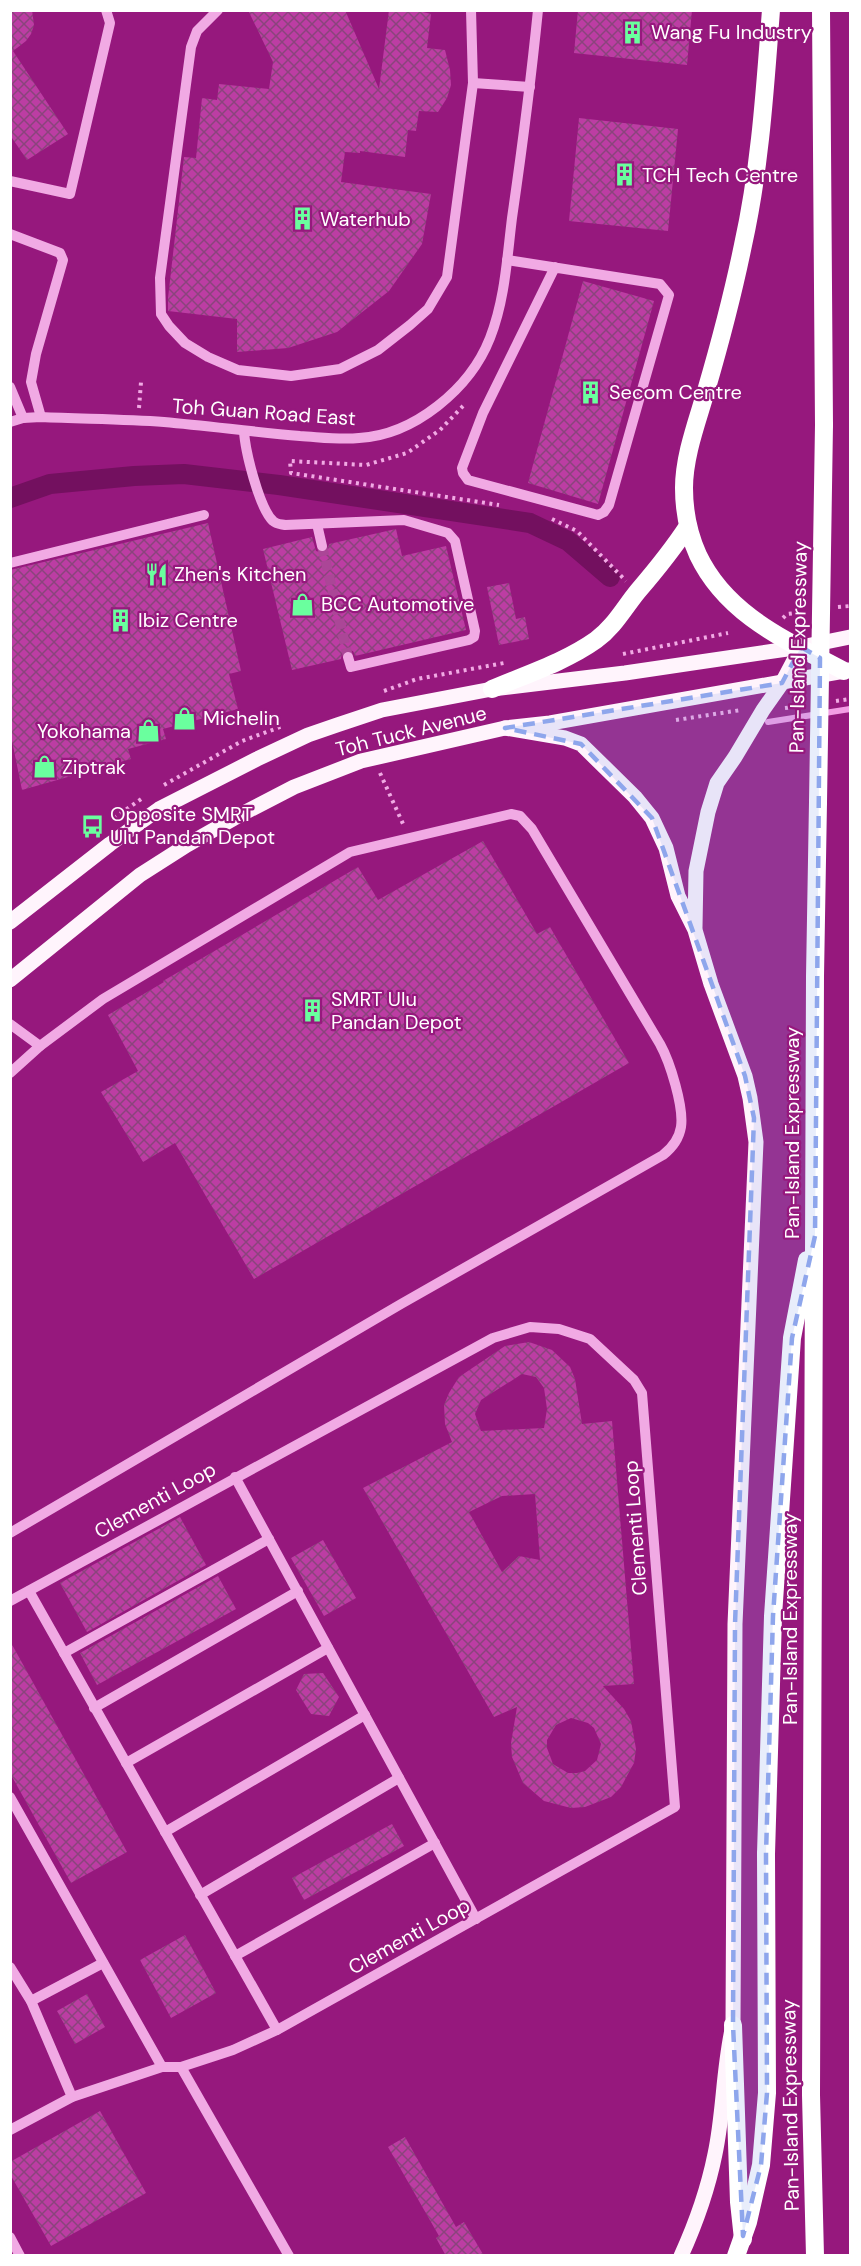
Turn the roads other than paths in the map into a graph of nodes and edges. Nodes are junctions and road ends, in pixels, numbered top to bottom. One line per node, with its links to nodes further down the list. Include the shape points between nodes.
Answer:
1 (106, 10): 9 (street, via 110,23 70,194)
2 (219, 10): 7 (street, via 196,31 191,47 160,278 161,314 185,343 238,370 291,376 340,369 378,350 428,309 447,277)
3 (471, 10): 7 (street)
4 (538, 10): 8 (street, Toh Guan Road East)
5 (771, 10): 20 (highway, via 752,197 689,453 684,488)
6 (821, 10): 36 (highway, Pan-Island Expressway, bridge, via 824,425)
7 (473, 83): 8 (street)
8 (530, 87): 11 (street, Toh Guan Road East)
9 (10, 181)
10 (11, 235): 14 (street, via 60,253 63,260 31,382)
11 (507, 260): 12 (street); 17 (street, Toh Guan Road East, via 490,339 471,374 423,416 393,431 361,438)
12 (555, 267): 12 (street, via 660,284 669,295 609,505 598,515 468,480 462,473 483,413)
13 (10, 387): 15 (street)
14 (41, 417): 15 (street, Toh Guan Road East); 17 (street, Toh Guan Road East)
15 (23, 418): 16 (street, Toh Guan Road East)
16 (10, 422)
17 (244, 431): 19 (street, via 249,464 269,517 285,525)
18 (204, 514): 22 (street)
19 (317, 524): 21 (street); 25 (street, via 404,520 448,533 455,541 476,631 469,640 351,667)
20 (688, 526): 24 (highway, via 714,583 731,602 761,626); 28 (highway, via 667,558 597,640 568,657)
21 (322, 546)
22 (10, 563)
23 (848, 639): 24 (main road, Toh Tuck Avenue)
24 (801, 648): 26 (highway); 27 (main road); 28 (main road, Toh Tuck Avenue)
25 (348, 657)
26 (847, 671): 27 (main road, Toh Tuck Avenue)
27 (782, 683): 29 (main road, Toh Tuck Avenue); 31 (main road, via 717,783 696,871)
28 (492, 689): 30 (main road, Toh Tuck Avenue, via 382,710 308,735 246,764 159,809)
29 (505, 729): 31 (main road, via 581,744 635,797 652,818 666,848 678,896); 32 (main road, Toh Tuck Avenue, via 362,761 294,787 140,875)
30 (10, 922)
31 (694, 930): 58 (main road, via 746,1076 756,1143 735,1624)
32 (10, 980)
33 (10, 1024): 34 (street)
34 (40, 1046): 35 (street); 38 (street, via 103,999 350,852 502,814 520,816 538,839 666,1055 681,1127 672,1148 663,1155)
35 (10, 1073)
36 (815, 1236): 68 (highway, bridge, via 804,1270 792,1338 773,1616 766,1854 767,2093 761,2165); 70 (highway, Pan-Island Expressway, via 811,2084)
37 (235, 1477): 39 (street); 40 (street, Clementi Loop); 53 (street, Clementi Loop, via 494,1338 530,1327 559,1329 590,1339 634,1380 642,1393 675,1807)
38 (10, 1533)
39 (269, 1539): 41 (street); 44 (street)
40 (29, 1591): 42 (street, Clementi Loop); 44 (street)
41 (298, 1591): 43 (street); 45 (street)
42 (10, 1601)
43 (328, 1648): 46 (street); 47 (street)
44 (64, 1653): 45 (street)
45 (94, 1708): 47 (street)
46 (365, 1715): 48 (street); 50 (street)
47 (126, 1763): 50 (street)
48 (399, 1778): 51 (street); 52 (street)
49 (10, 1797): 55 (street)
50 (165, 1832): 52 (street)
51 (435, 1843): 53 (street); 54 (street)
52 (200, 1895): 54 (street)
53 (476, 1919): 59 (street, Clementi Loop)
54 (235, 1956): 59 (street)
55 (103, 1963): 57 (street); 60 (street)
56 (10, 1967): 57 (street)
57 (31, 2001): 62 (street)
58 (733, 2025): 67 (main road, via 715,2153 702,2204); 69 (highway, via 739,2202)
59 (277, 2030): 61 (street, Clementi Loop)
60 (162, 2067): 61 (street, Clementi Loop); 62 (street, Clementi Loop)
61 (181, 2067): 66 (street)
62 (72, 2097): 63 (street, Clementi Loop)
63 (10, 2130)
64 (10, 2237): 65 (street)
65 (20, 2256)
66 (289, 2256)
67 (681, 2256)
68 (736, 2256)
69 (745, 2256)
70 (814, 2256)

